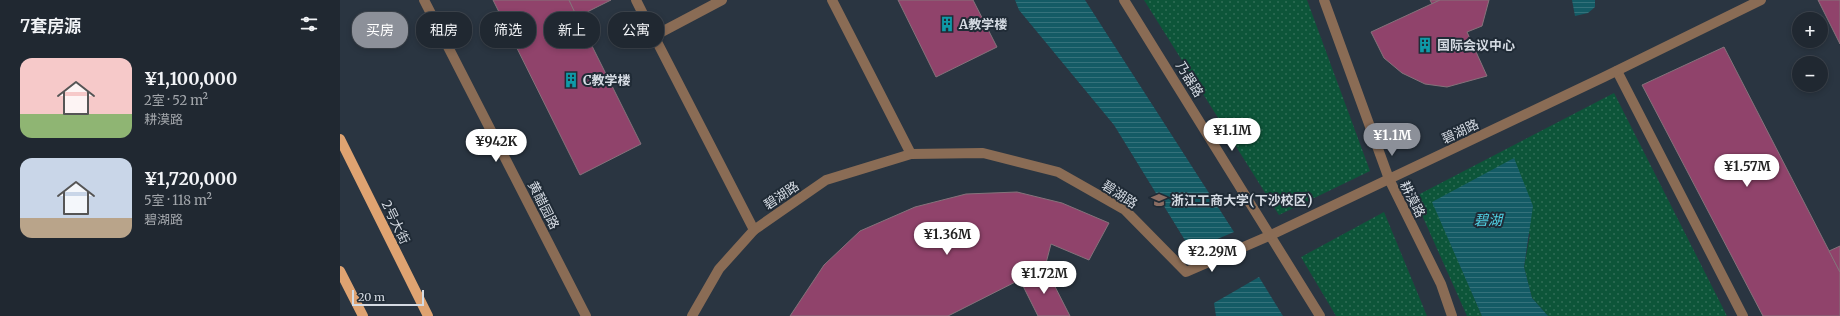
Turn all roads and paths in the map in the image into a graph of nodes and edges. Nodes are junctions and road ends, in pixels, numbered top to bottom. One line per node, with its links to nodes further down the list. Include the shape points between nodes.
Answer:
1 (424, 0): 20 (street, 黄醋园路)
2 (636, 0): 8 (street)
3 (722, 0): 9 (street)
4 (832, 0): 13 (street)
5 (1124, 0): 16 (street, 乃器路)
6 (1324, 0): 14 (street, 耕漠路)
7 (1761, 0): 11 (street, 碧湖路)
8 (642, 12)
9 (664, 31)
10 (660, 48): 15 (street)
11 (1617, 71): 14 (street, 碧湖路); 24 (street)
12 (340, 139): 19 (main road, 2号大街)
13 (911, 154): 15 (street, 碧湖路, via 826,180); 16 (street, 碧湖路, via 983,153 1058,172 1125,210 1186,272)
14 (1389, 179): 16 (street, 碧湖路); 23 (street, 耕漠路, via 1441,284)
15 (754, 230): 21 (street, 碧湖路, via 719,269)
16 (1271, 235): 22 (street, 乃器路)
17 (340, 272): 18 (main road)
18 (363, 316)
19 (428, 316)
20 (586, 316)
21 (692, 316)
22 (1320, 316)
23 (1452, 316)
24 (1743, 316)

